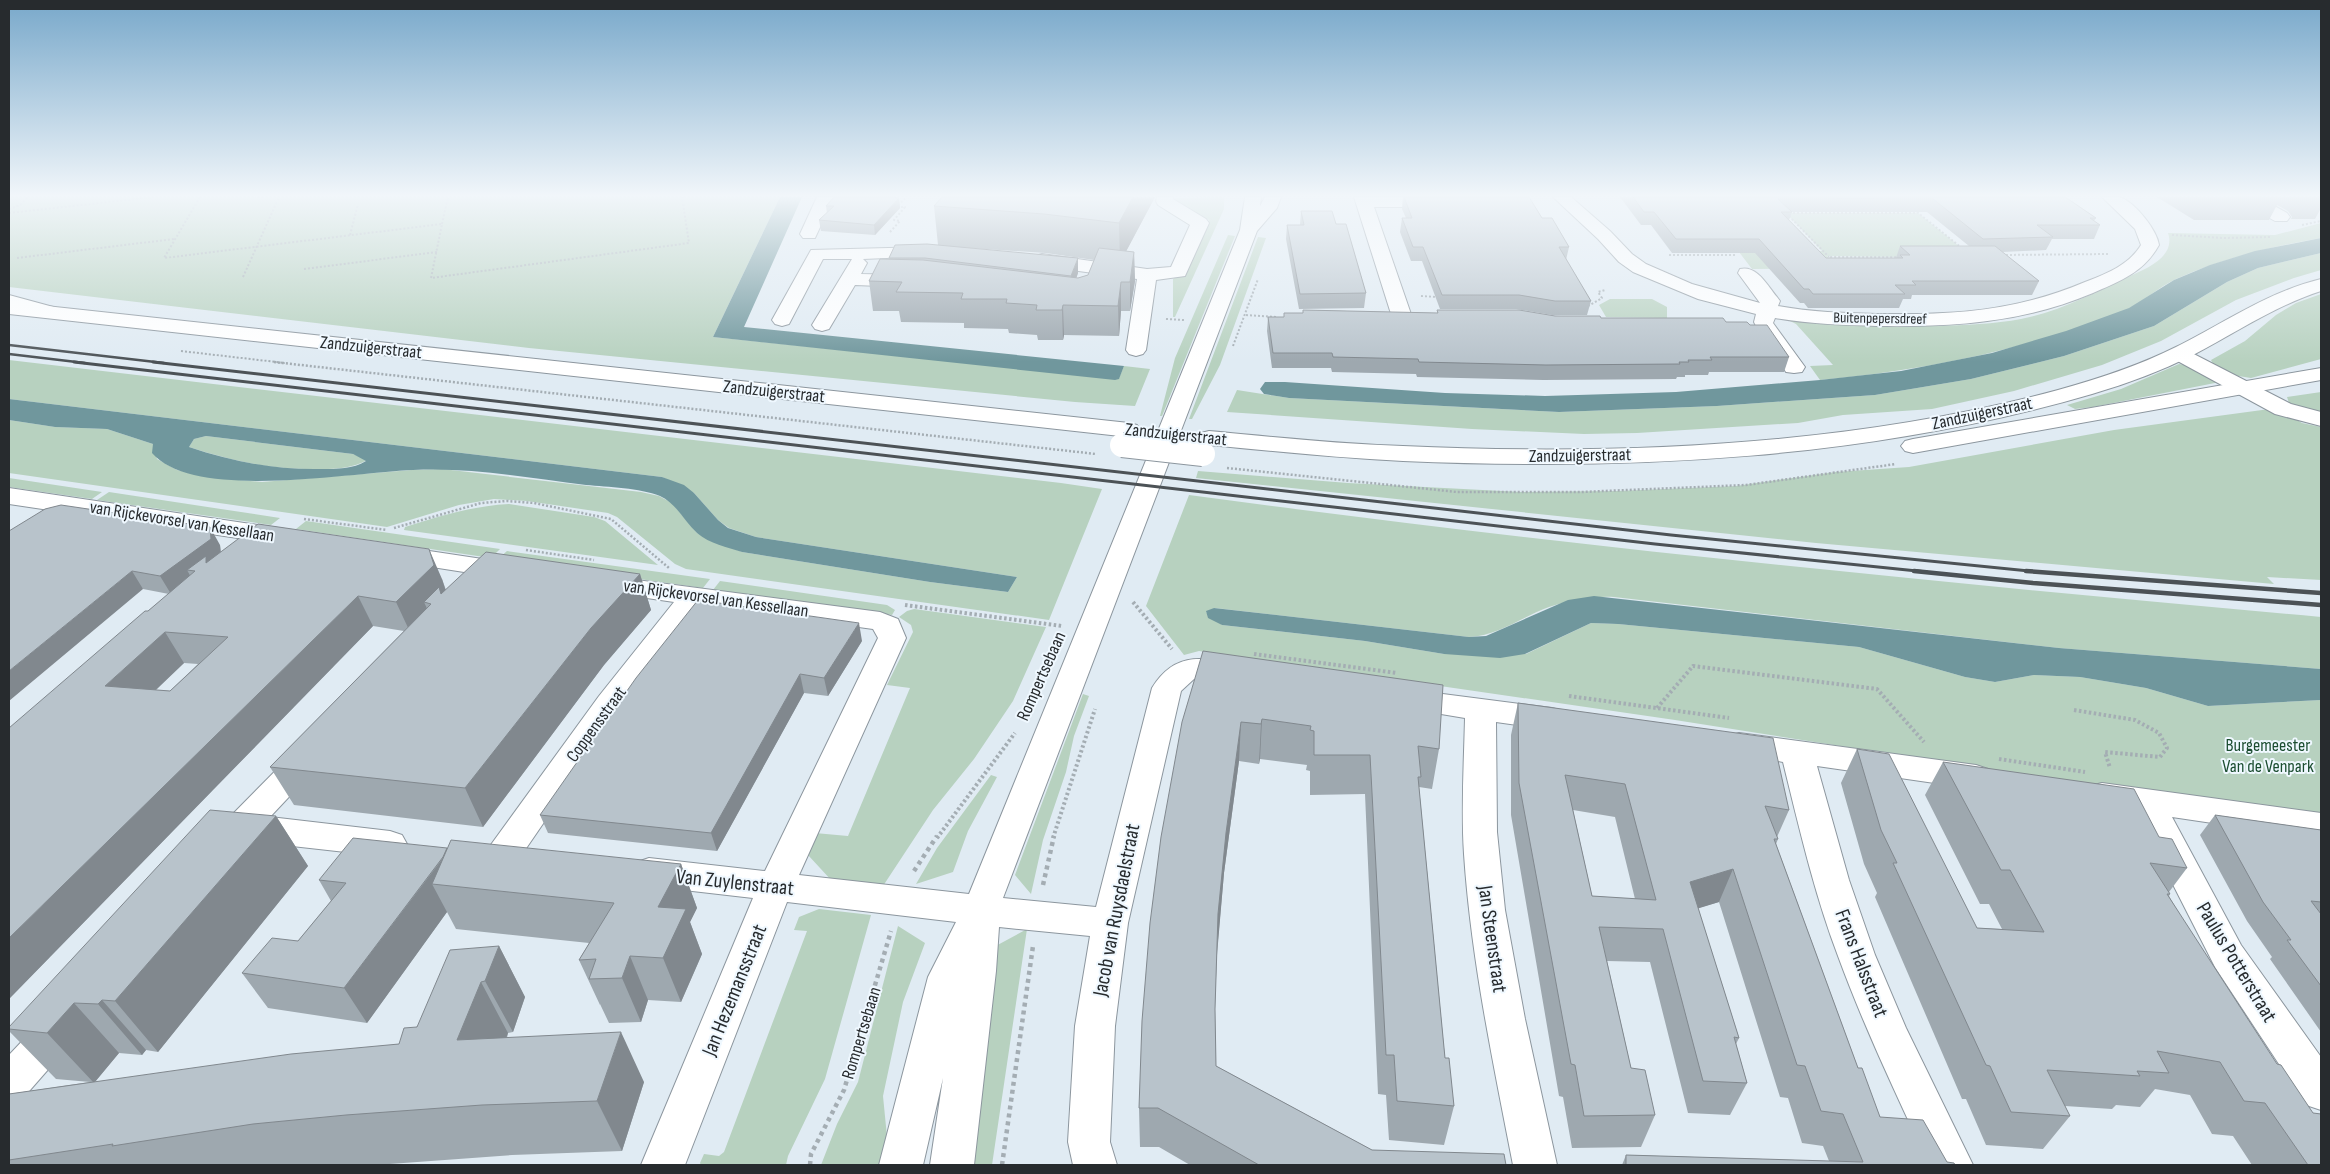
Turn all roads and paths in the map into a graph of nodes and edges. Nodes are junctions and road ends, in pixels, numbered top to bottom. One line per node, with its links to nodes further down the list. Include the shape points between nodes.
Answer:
1 (69, 252): 20 (path)
2 (168, 252): 3 (path, via 164,258)
3 (212, 252)
4 (254, 252): 27 (path)
5 (437, 252): 6 (path, via 432,278); 24 (path)
6 (625, 252)
7 (1187, 252): 26 (street, via 1178,272)
8 (1240, 252): 108 (street, Rompertsebaan)
9 (1380, 252): 33 (street)
10 (1620, 252): 43 (street, Buitenpepersdreef, via 1632,263 1687,289)
11 (1737, 252): 17 (path, via 1739,255)
12 (1824, 252): 19 (path)
13 (2148, 252): 43 (street, Buitenpepersdreef, via 2124,271 2077,293 2028,310 1951,319)
14 (948, 253): 16 (street)
15 (2117, 254): 18 (path)
16 (862, 255): 29 (street); 44 (street, via 817,254)
17 (1666, 255)
18 (1999, 255)
19 (1829, 257): 21 (path); 23 (path)
20 (17, 258)
21 (1906, 258)
22 (1026, 259): 26 (street, via 1089,276)
23 (1835, 264)
24 (304, 269)
25 (1748, 273): 43 (street, via 1770,301)
26 (1147, 275): 49 (street)
27 (243, 277)
28 (1259, 278): 40 (path)
29 (849, 279): 30 (street); 47 (street)
30 (927, 281)
31 (2321, 285): 52 (street, Zandzuigerstraat, via 2296,292)
32 (1604, 290): 37 (path, via 1598,292 1602,298)
33 (1395, 296): 34 (path); 42 (street)
34 (1442, 297)
35 (9, 301): 39 (street)
36 (9, 308): 39 (street, Zandzuigerstraat)
37 (1584, 308)
38 (1188, 311): 48 (path)
39 (50, 312): 57 (street, Zandzuigerstraat)
40 (1246, 315): 41 (path); 50 (path)
41 (1276, 317)
42 (1402, 317)
43 (1765, 317): 46 (street); 53 (street)
44 (782, 320)
45 (9, 323): 57 (street, Zandzuigerstraat)
46 (1733, 323)
47 (822, 325)
48 (1181, 328)
49 (1136, 350)
50 (1231, 350)
51 (181, 352): 59 (path, Zandzuigerstraat)
52 (2179, 354): 55 (street); 58 (street, Zandzuigerstraat, via 2117,379 2024,405 1839,439 1642,454 1541,457)
53 (1794, 367)
54 (2321, 374): 55 (street, Zandzuigerstraat)
55 (2243, 388): 56 (street, via 2283,409); 58 (street, Zandzuigerstraat, via 1967,438 1858,454 1655,471 1550,474 1349,467)
56 (2321, 419)
57 (1126, 437): 58 (street, Zandzuigerstraat, bridge)
58 (1206, 446)
59 (1098, 454)
60 (9, 496): 61 (street, van Rijckevorsel van Kessellaan)
61 (72, 504): 63 (street); 66 (street, van Rijckevorsel van Kessellaan)
62 (298, 518): 64 (path)
63 (40, 524)
64 (387, 530): 65 (path); 72 (path, via 461,507 496,501 526,503 611,519 673,572)
65 (396, 532)
66 (270, 535): 67 (street, van Rijckevorsel van Kessellaan); 69 (street)
67 (310, 541)
68 (368, 550): 70 (street)
69 (241, 557)
70 (504, 559): 71 (path); 73 (street); 76 (street)
71 (586, 570): 74 (street, van Rijckevorsel van Kessellaan)
72 (663, 570)
73 (530, 574)
74 (694, 595): 79 (street, van Rijckevorsel van Kessellaan, via 880,621); 104 (street, Coppensstraat, via 487,855)
75 (1136, 595): 77 (path)
76 (464, 596)
77 (1133, 602): 78 (path); 83 (path)
78 (1130, 610)
79 (896, 615): 81 (path); 106 (street, Jan Hezemansstraat, via 892,638)
80 (1067, 617): 81 (path, Rompertsebaan)
81 (1063, 626): 82 (path, Rompertsebaan)
82 (1059, 635)
83 (1189, 668): 84 (street); 110 (street, Jacob van Ruysdaelstraat, via 1167,688)
84 (1267, 679)
85 (1374, 694): 88 (street)
86 (1098, 699): 109 (path, via 1052,842)
87 (1656, 708): 94 (path, via 1693,666 1877,689)
88 (1482, 710): 90 (street); 120 (street, Jan Steenstraat, via 1478,796 1483,873 1500,989)
89 (2074, 710): 96 (path, via 2135,720 2159,733 2167,748 2160,757 2105,752)
90 (1580, 723)
91 (1020, 724): 107 (path, Rompertsebaan, via 914,870)
92 (328, 736): 101 (street)
93 (1708, 740): 95 (street)
94 (1930, 749)
95 (1797, 752): 97 (street); 121 (street, Frans Halsstraat, via 1822,855 1856,955 1906,1072)
96 (2113, 776)
97 (2001, 781)
98 (2069, 790): 99 (street)
99 (2147, 802): 100 (street); 113 (street, Paulus Potterstraat, via 2228,956)
100 (2321, 826)
101 (240, 827): 102 (street); 103 (street)
102 (424, 848)
103 (214, 856)
104 (541, 860)
105 (619, 869): 106 (street, Van Zuylenstraat)
106 (776, 886): 107 (street, Van Zuylenstraat); 114 (street, Jan Hezemansstraat)
107 (900, 900): 108 (street, Van Zuylenstraat); 115 (path, Rompertsebaan, via 844,1090 811,1154)
108 (982, 910): 109 (street, Van Zuylenstraat); 116 (street, Rompertsebaan, via 947,977); 117 (street, Rompertsebaan)
109 (1037, 917): 110 (street, Van Zuylenstraat); 118 (path)
110 (1110, 923): 119 (street, Jacob van Ruysdaelstraat, via 1095,1026 1090,1142)
111 (82, 1003): 112 (street)
112 (9, 1084)
113 (2321, 1091)
114 (663, 1165)
115 (810, 1165)
116 (901, 1165)
117 (952, 1165)
118 (1002, 1165)
119 (1095, 1165)
120 (1535, 1165)
121 (1951, 1165)

